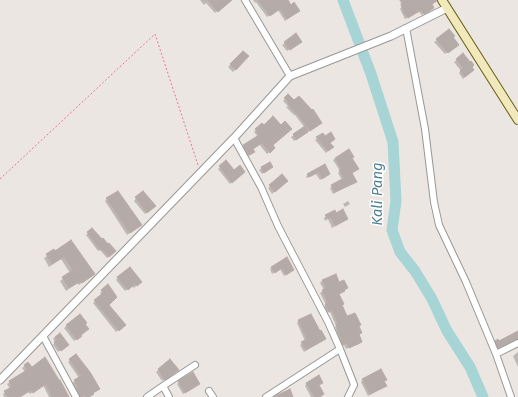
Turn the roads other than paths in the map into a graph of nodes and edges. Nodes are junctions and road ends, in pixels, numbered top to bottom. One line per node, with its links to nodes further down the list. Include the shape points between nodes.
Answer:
1 (245, 0): 5 (street)
2 (442, 0): 3 (main road)
3 (447, 8): 4 (street); 6 (main road)
4 (406, 28): 5 (street); 11 (street, via 425,129 439,225)
5 (290, 76): 7 (street)
6 (518, 120)
7 (234, 138): 8 (street); 10 (street, via 261,187)
8 (43, 336): 13 (street); 15 (street)
9 (518, 343): 11 (street)
10 (340, 349): 18 (street); 19 (street, via 354,385)
11 (496, 354): 20 (street)
12 (195, 365): 14 (street)
13 (0, 380)
14 (163, 386): 16 (street); 17 (street)
15 (76, 397)
16 (147, 397)
17 (169, 397)
18 (266, 397)
19 (348, 397)
20 (511, 397)

